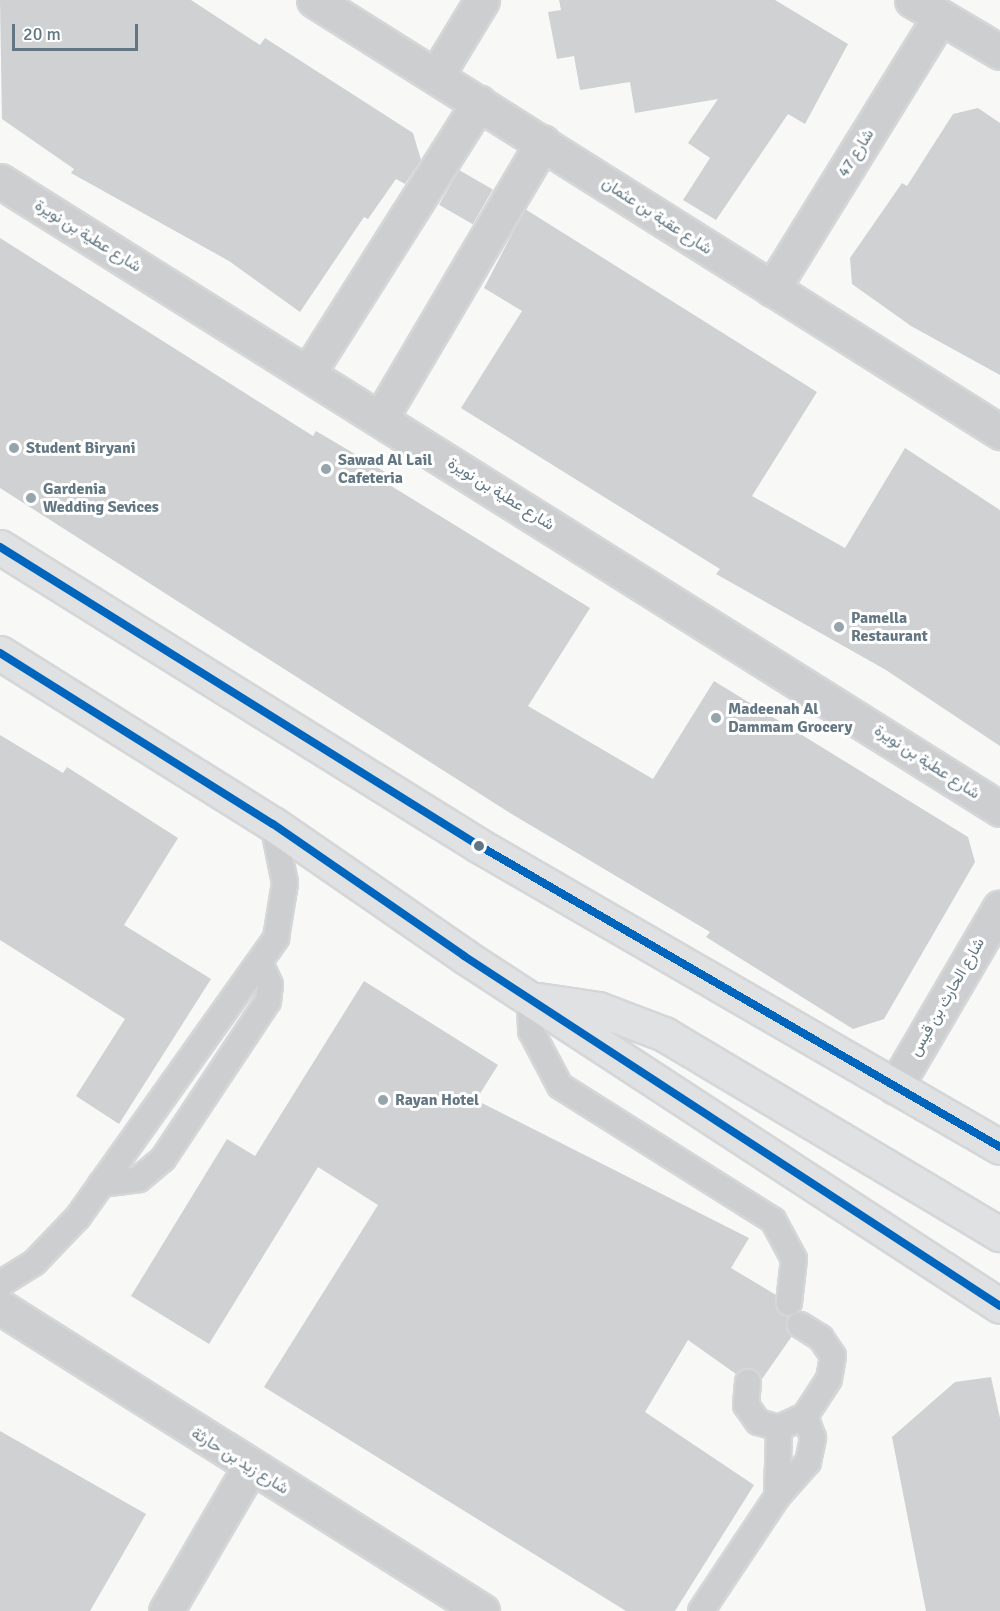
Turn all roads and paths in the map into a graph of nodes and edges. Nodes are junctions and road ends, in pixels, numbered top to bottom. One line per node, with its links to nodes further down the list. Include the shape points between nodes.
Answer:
1 (314, 0): 6 (street, شارع عقبة بن عثمان)
2 (482, 0): 6 (street)
3 (912, 0): 4 (street)
4 (940, 17): 5 (street); 10 (street, شارع 47)
5 (1000, 52)
6 (436, 76): 7 (street, شارع عقبة بن عثمان)
7 (479, 103): 8 (street, شارع عقبة بن عثمان); 11 (street)
8 (543, 142): 10 (street, شارع عقبة بن عثمان); 12 (street)
9 (0, 181): 11 (street, شارع عطية بن نويرة)
10 (772, 289): 13 (street, شارع عقبة بن عثمان)
11 (308, 373): 12 (street, شارع عطية بن نويرة)
12 (380, 419): 16 (street, شارع عطية بن نويرة)
13 (1000, 432)
14 (0, 547): 21 (main road, via 478,845)
15 (0, 653): 17 (main road)
16 (1000, 809)
17 (273, 824): 19 (lane, via 285,883 284,912); 20 (main road)
18 (1000, 907): 21 (street, شارع الحارث بن قيس)
19 (260, 963): 23 (lane); 23 (lane, via 270,985 268,1001 163,1159 139,1179)
20 (530, 1000): 24 (main road, via 598,1009 664,1034); 26 (lane, via 531,1031 560,1086 773,1220 795,1259); 27 (main road)
21 (895, 1087): 22 (main road)
22 (1000, 1147)
23 (101, 1184): 25 (lane, via 58,1241)
24 (1000, 1234)
25 (0, 1284)
26 (789, 1303)
27 (1000, 1306)
28 (0, 1307): 33 (street, شارع زيد بن حارثة)
29 (800, 1325): 31 (lane, via 820,1338 832,1356 829,1379)
30 (748, 1382): 32 (lane, via 751,1414)
31 (805, 1416): 32 (lane); 34 (lane, via 812,1450 801,1472)
32 (779, 1428): 34 (lane)
33 (250, 1467): 35 (street); 36 (street, شارع زيد بن حارثة)
34 (777, 1497): 37 (lane)
35 (166, 1611)
36 (482, 1611)
37 (700, 1611)

